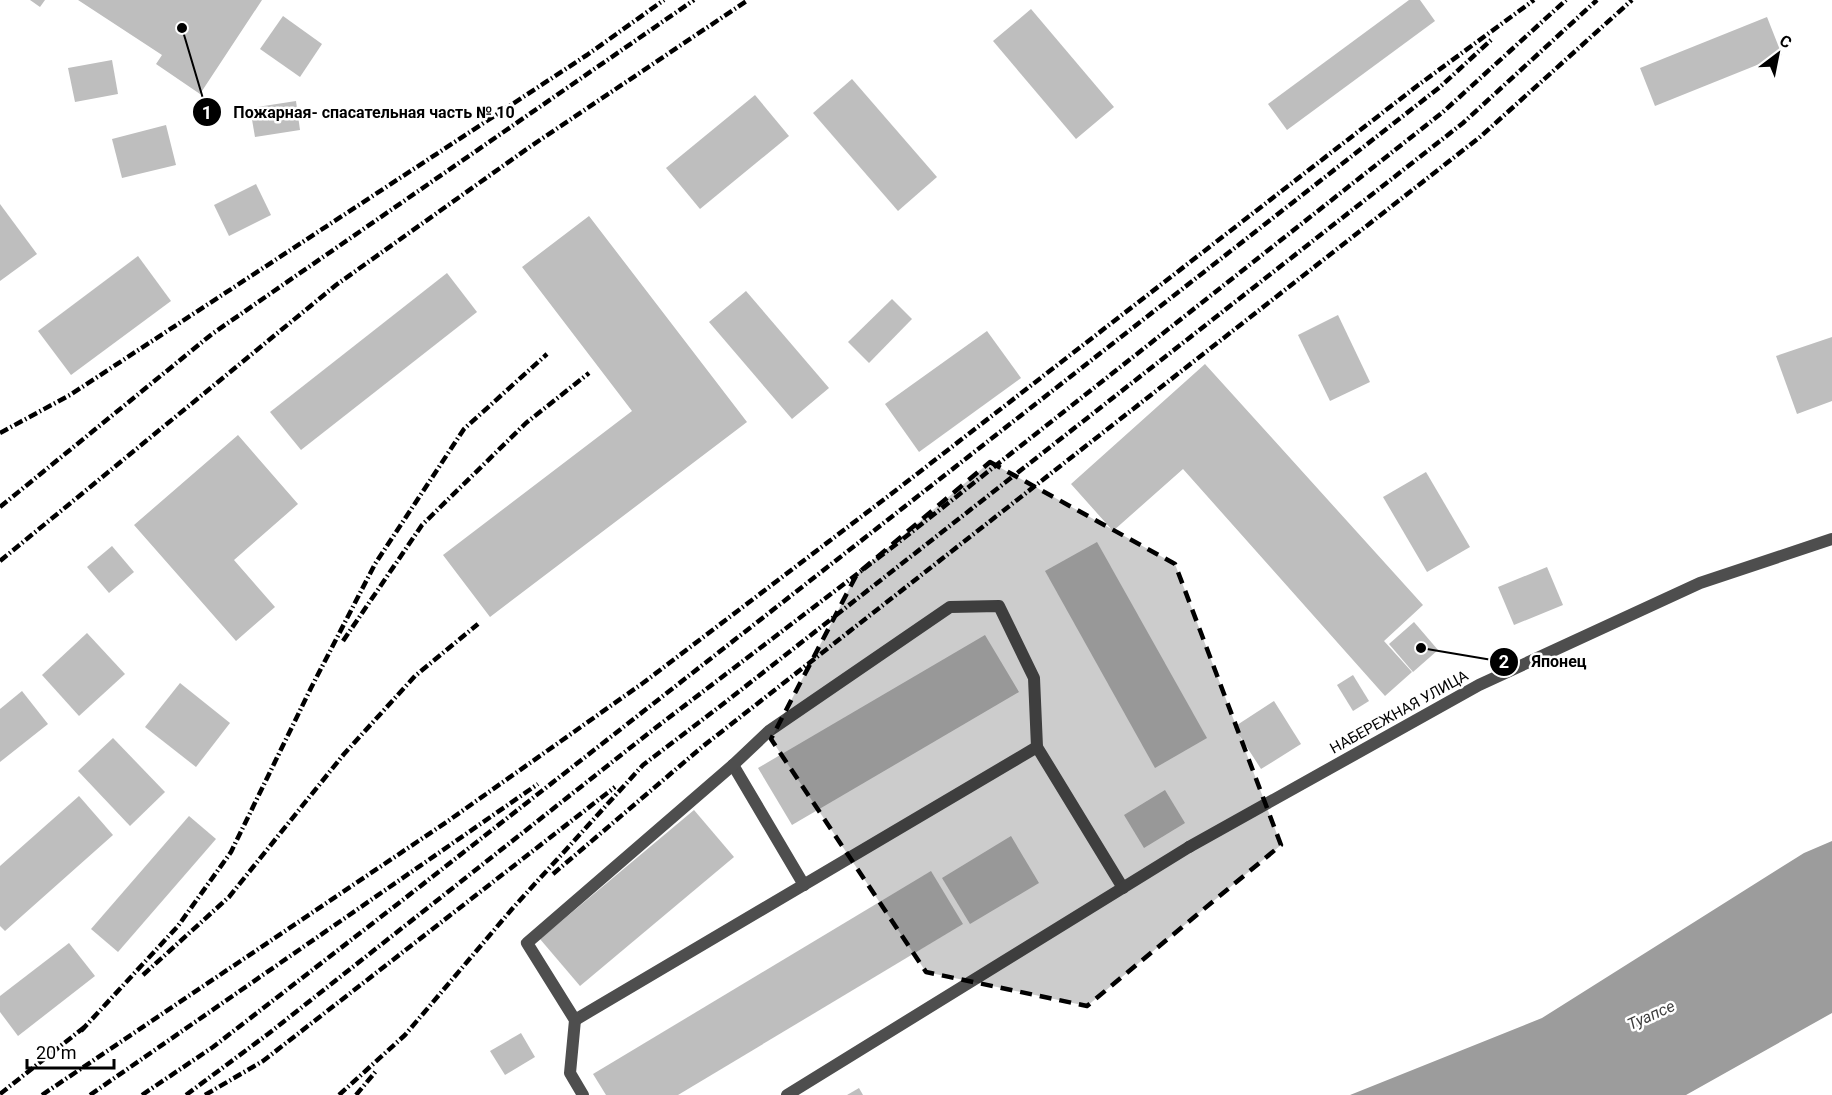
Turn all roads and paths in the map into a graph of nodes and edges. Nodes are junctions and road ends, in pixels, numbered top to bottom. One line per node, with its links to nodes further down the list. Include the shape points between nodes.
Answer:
1 (1832, 539): 5 (street, НАБЕРЕЖНАЯ УЛИЦА, via 1700,583 1479,685)
2 (1037, 747): 3 (street, via 1034,678 999,606 950,607 769,731); 4 (street); 5 (street)
3 (733, 765): 4 (street); 6 (street, via 527,943)
4 (804, 885): 6 (street)
5 (1123, 888): 8 (street, НАБЕРЕЖНАЯ УЛИЦА)
6 (575, 1020): 7 (street, via 570,1073)
7 (583, 1095)
8 (787, 1095)

